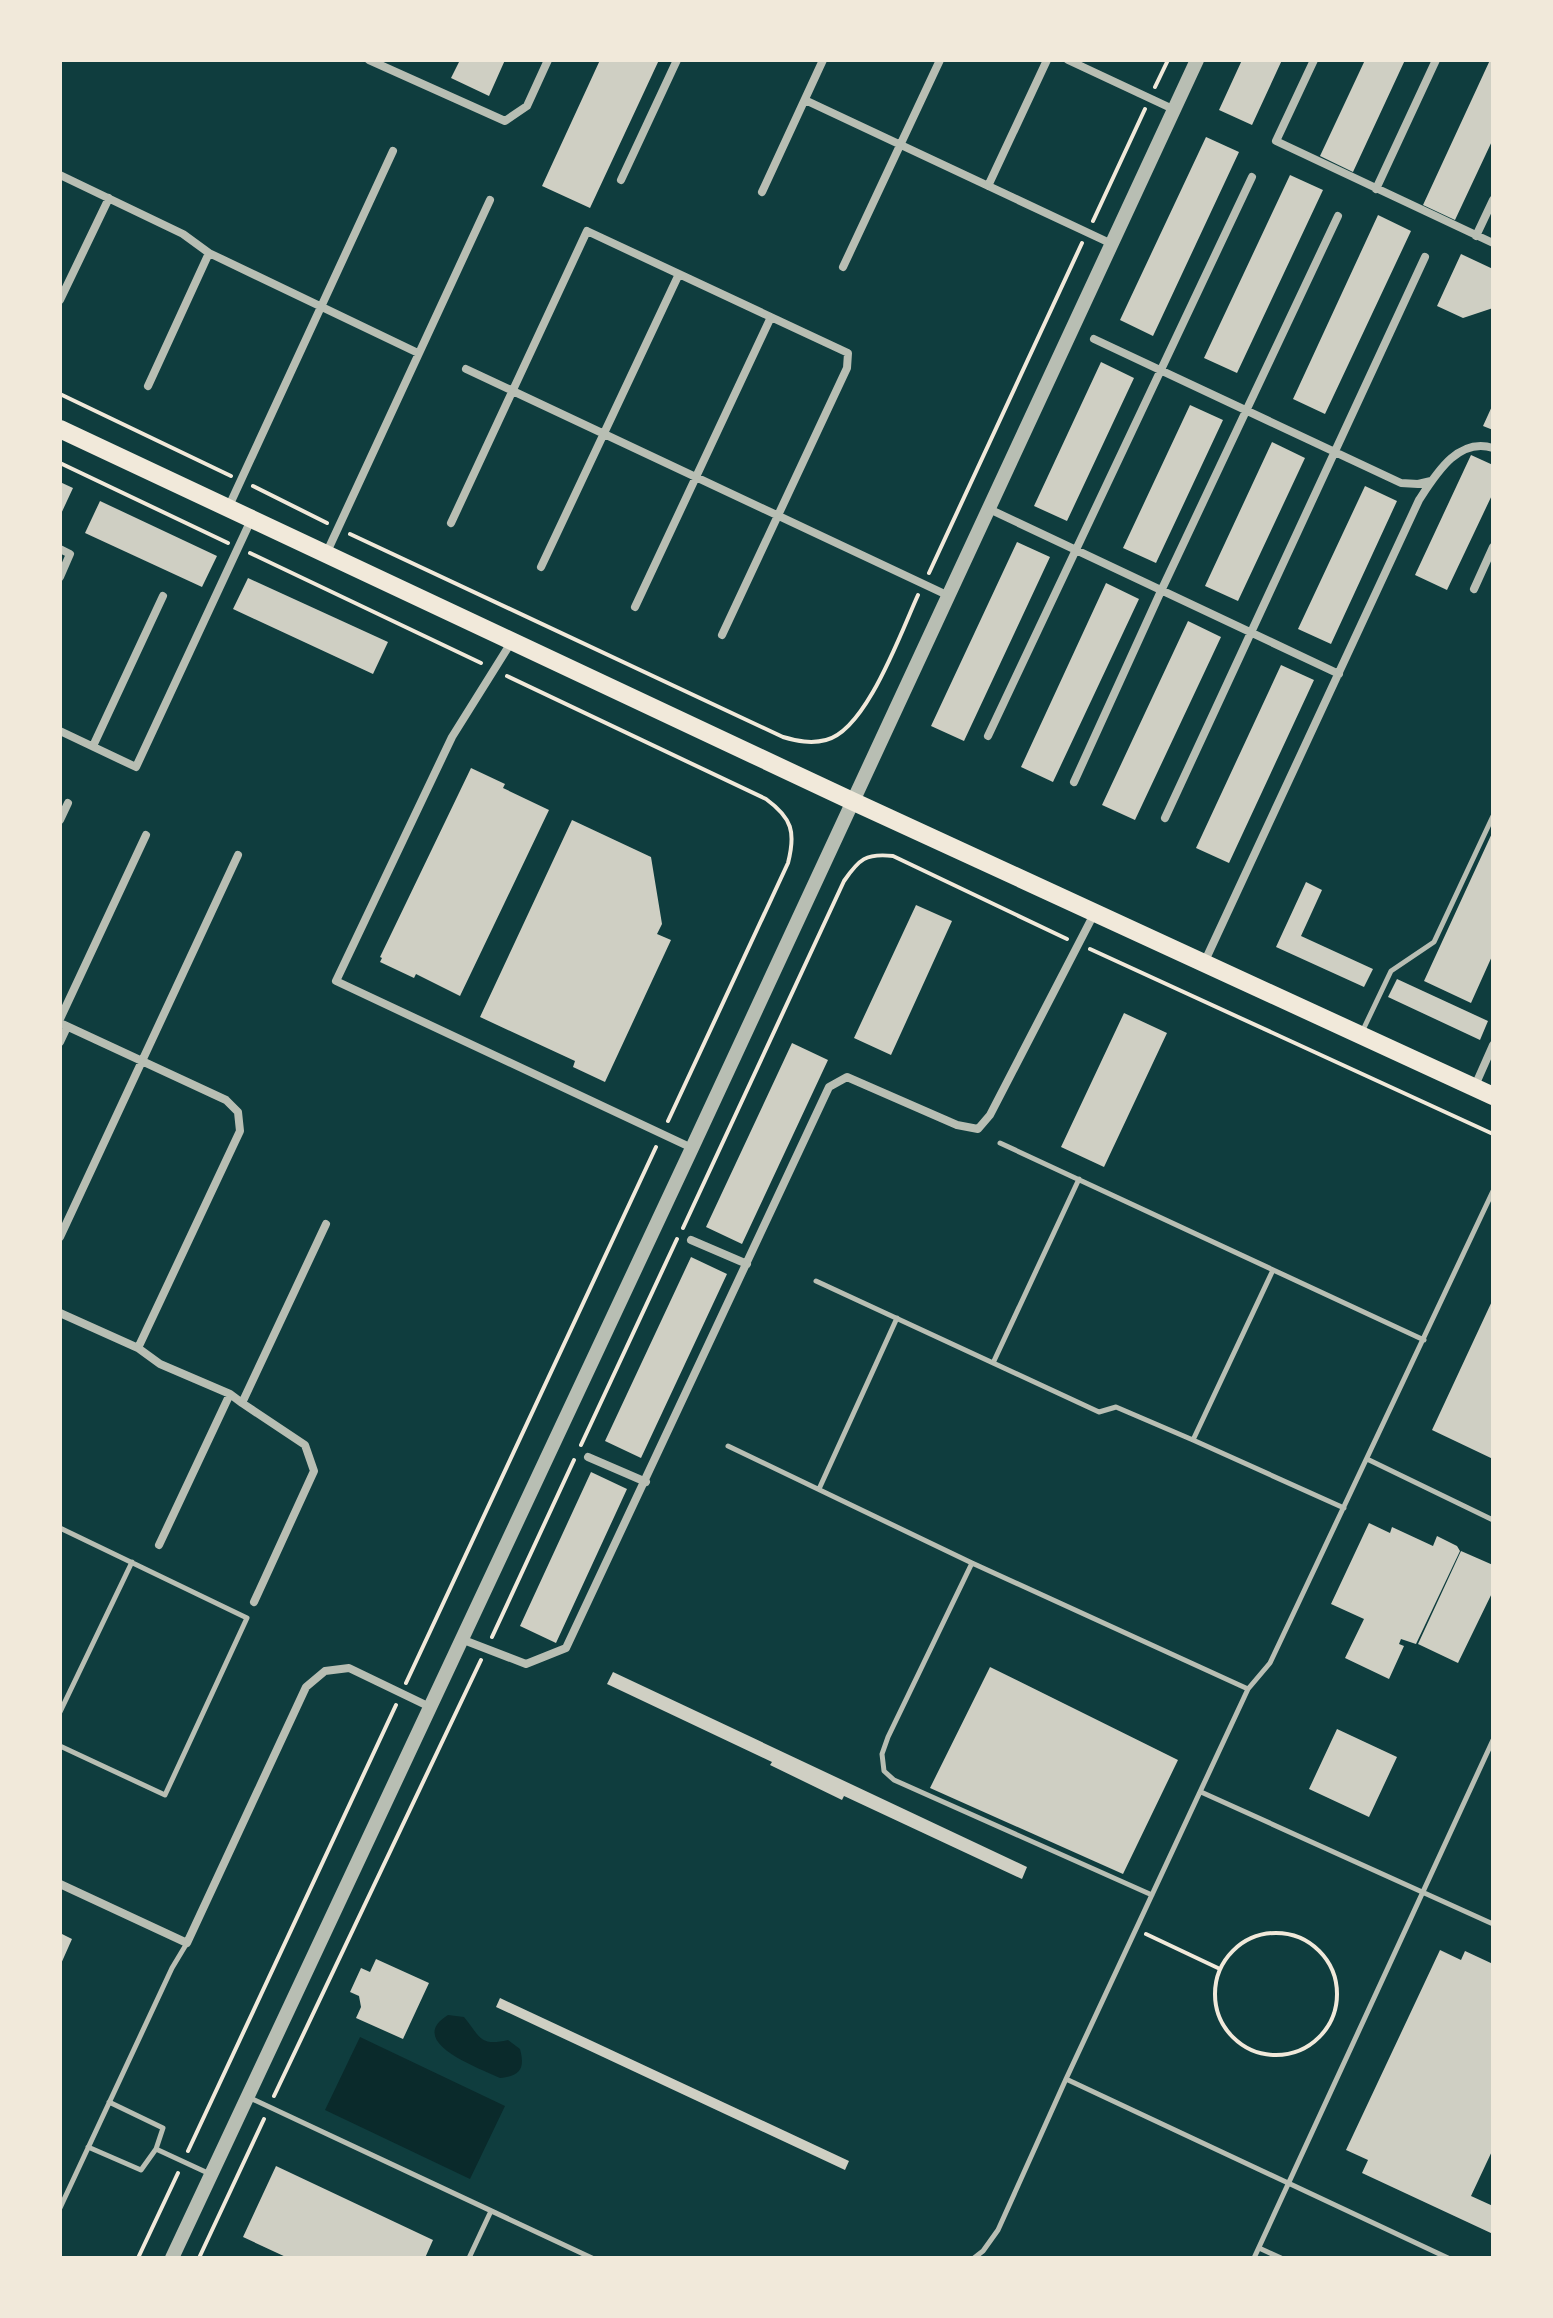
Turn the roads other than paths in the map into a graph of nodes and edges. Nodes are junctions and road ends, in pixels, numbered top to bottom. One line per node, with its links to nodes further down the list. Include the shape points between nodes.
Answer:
1 (369, 60): 2 (street, via 505,121 527,106)
2 (548, 60)
3 (677, 60): 17 (street)
4 (823, 60): 11 (street)
5 (940, 60): 13 (street)
6 (1047, 60): 18 (street)
7 (1068, 60): 12 (street)
8 (1197, 60): 12 (street)
9 (1314, 60): 19 (street, via 1276,141)
10 (1436, 60): 19 (street)
11 (805, 100): 13 (street); 20 (street)
12 (1175, 110): 27 (street)
13 (901, 145): 18 (street); 30 (street)
14 (393, 151): 33 (street)
15 (60, 175): 21 (street)
16 (1252, 177): 38 (street)
17 (621, 180)
18 (988, 186): 27 (street)
19 (1376, 189): 25 (street)
20 (762, 192)
21 (109, 198): 28 (street, via 183,234); 32 (street)
22 (490, 200): 36 (street)
23 (1493, 200): 25 (street)
24 (1338, 216): 41 (street)
25 (1476, 236): 26 (street)
26 (1493, 243)
27 (1112, 244): 49 (street)
28 (209, 253): 33 (street); 39 (street)
29 (1425, 257): 45 (street)
30 (843, 267)
31 (679, 274): 34 (street); 40 (street, via 587,231); 43 (street)
32 (60, 300)
33 (321, 307): 36 (street); 48 (street)
34 (771, 317): 46 (street); 50 (street, via 848,353 847,368)
35 (1094, 339): 38 (street)
36 (418, 353): 56 (street)
37 (466, 369): 40 (street)
38 (1160, 371): 41 (street); 55 (street)
39 (148, 386)
40 (512, 391): 43 (street); 52 (street)
41 (1246, 411): 45 (street); 60 (street)
42 (60, 429): 48 (main road)
43 (604, 434): 46 (street); 57 (street)
44 (1493, 448): 47 (street, via 1477,444 1456,454)
45 (1334, 452): 47 (street, via 1401,483); 64 (street)
46 (696, 478): 50 (street); 63 (street)
47 (1432, 481): 67 (street)
48 (228, 508): 51 (main road)
49 (989, 509): 55 (street); 62 (street)
50 (778, 516): 62 (street); 65 (street)
51 (251, 520): 56 (main road); 70 (street, via 136,767)
52 (451, 523)
53 (1493, 547): 59 (street)
54 (60, 549): 58 (street, via 70,554)
55 (1076, 550): 60 (street); 69 (street)
56 (326, 554): 66 (main road)
57 (541, 567)
58 (60, 577)
59 (1474, 589)
60 (1161, 591): 64 (street); 71 (street)
61 (163, 596): 70 (street)
62 (949, 596): 72 (street)
63 (635, 607)
64 (1250, 633): 67 (street); 75 (street)
65 (722, 635)
66 (512, 641): 72 (main road); 89 (street, via 452,737 336,981)
67 (1339, 674): 80 (street)
68 (60, 731): 70 (street)
69 (988, 736)
70 (93, 746)
71 (1074, 782)
72 (852, 801): 79 (main road); 89 (street)
73 (68, 803): 76 (street)
74 (1493, 816): 82 (lane, via 1434,942 1391,971)
75 (1165, 818)
76 (60, 820)
77 (146, 835): 81 (street)
78 (238, 855): 85 (street)
79 (1095, 914): 80 (main road); 95 (street, via 978,1129 957,1125 847,1077 829,1087)
80 (1204, 963): 82 (main road)
81 (62, 1023): 83 (street); 85 (street)
82 (1361, 1036): 86 (main road)
83 (60, 1042)
84 (1493, 1045): 86 (street)
85 (141, 1060): 93 (street); 101 (street, via 226,1100 238,1112 240,1131)
86 (1474, 1088): 87 (main road)
87 (1493, 1096)
88 (1000, 1143): 90 (lane)
89 (692, 1148): 118 (street)
90 (1079, 1179): 96 (lane); 102 (lane)
91 (1493, 1191): 100 (lane)
92 (326, 1224): 104 (street)
93 (60, 1237)
94 (691, 1240): 95 (street)
95 (747, 1264): 109 (street)
96 (1273, 1270): 100 (lane); 105 (lane)
97 (816, 1281): 99 (lane)
98 (60, 1313): 101 (street)
99 (897, 1318): 102 (lane); 110 (lane)
100 (1424, 1340): 108 (lane)
101 (138, 1348): 103 (street, via 160,1364)
102 (993, 1363): 105 (lane, via 1099,1412 1116,1407)
103 (230, 1394): 104 (street); 114 (street)
104 (242, 1403): 117 (street, via 305,1445 314,1471)
105 (1193, 1440): 111 (lane)
106 (728, 1446): 110 (lane)
107 (588, 1457): 109 (street)
108 (1367, 1459): 111 (lane); 112 (lane)
109 (646, 1482): 118 (street, via 566,1648 526,1664)
110 (819, 1489): 116 (lane)
111 (1344, 1508): 119 (lane, via 1270,1663)
112 (1493, 1520)
113 (60, 1528): 115 (lane)
114 (159, 1545)
115 (132, 1562): 121 (lane); 123 (lane, via 247,1618 165,1795)
116 (972, 1563): 119 (lane); 127 (lane, via 888,1737 884,1771)
117 (254, 1602)
118 (461, 1639): 120 (street)
119 (1248, 1689): 124 (lane)
120 (430, 1707): 129 (street, via 349,1668 325,1671 306,1687); 131 (street)
121 (60, 1712)
122 (1493, 1740): 126 (lane)
123 (60, 1746)
124 (1201, 1792): 126 (lane); 127 (lane)
125 (60, 1884): 129 (street)
126 (1424, 1892): 128 (lane); 136 (lane)
127 (1152, 1895): 130 (lane)
128 (1493, 1924)
129 (187, 1943): 132 (lane)
130 (1066, 2079): 136 (lane); 144 (lane, via 998,2230)
131 (247, 2097): 135 (street); 138 (lane)
132 (109, 2102): 133 (lane); 134 (lane, via 163,2128)
133 (88, 2147): 134 (lane, via 141,2170); 137 (lane)
134 (156, 2149): 135 (lane)
135 (211, 2175): 141 (street)
136 (1289, 2184): 139 (lane); 140 (lane)
137 (60, 2208)
138 (491, 2211): 142 (lane); 143 (lane)
139 (1259, 2248): 145 (lane); 146 (lane)
140 (1433, 2255): 147 (lane)
141 (172, 2258)
142 (469, 2258)
143 (592, 2258)
144 (974, 2258)
145 (1254, 2258)
146 (1281, 2258)
147 (1448, 2258)

